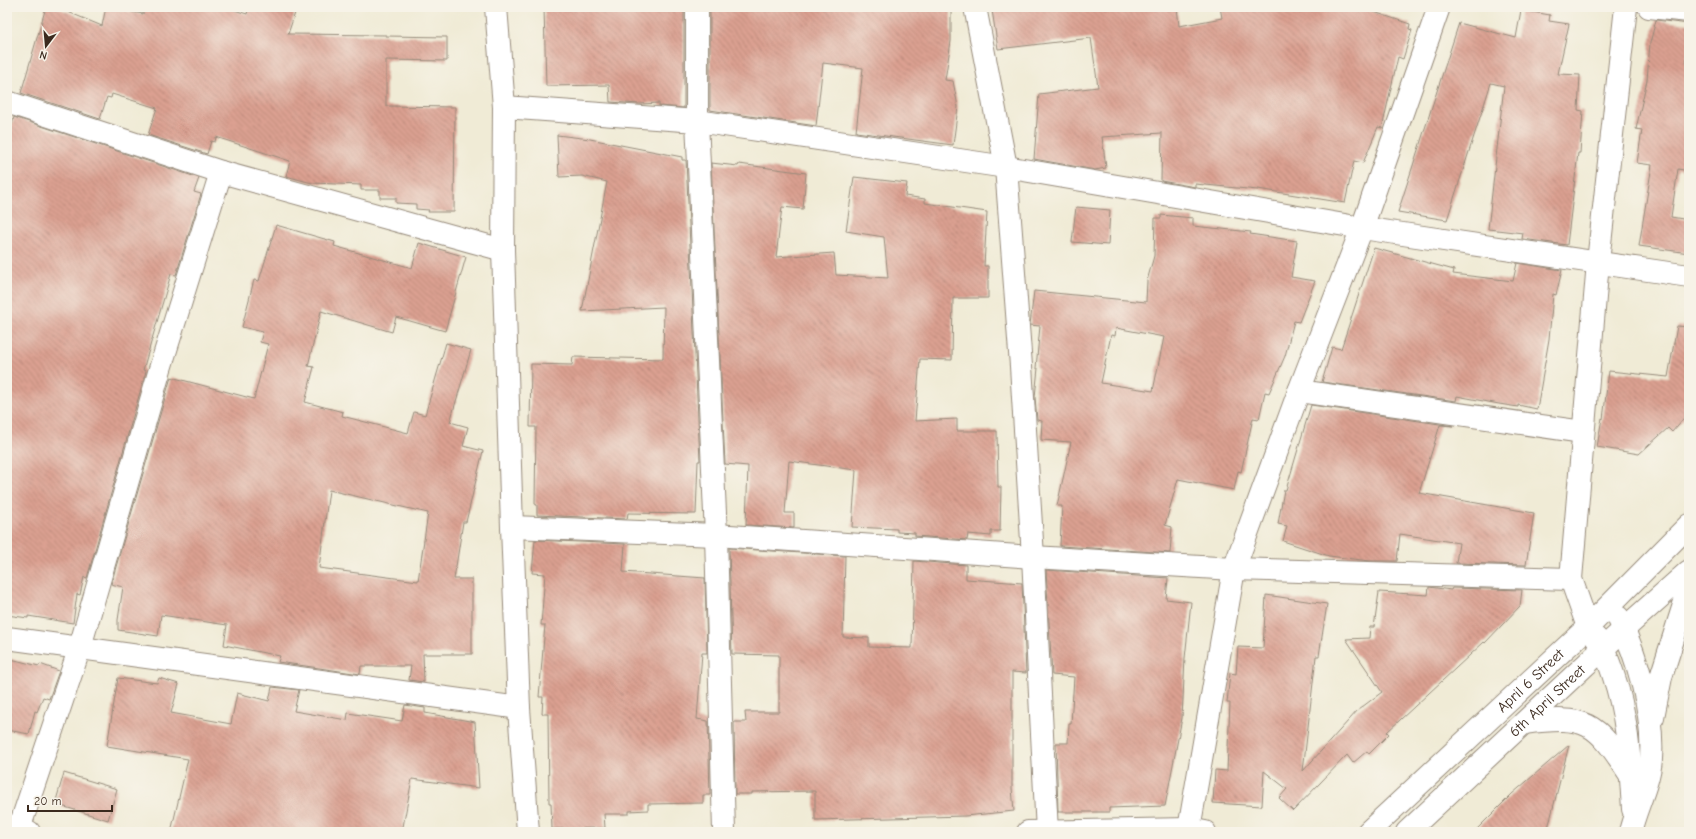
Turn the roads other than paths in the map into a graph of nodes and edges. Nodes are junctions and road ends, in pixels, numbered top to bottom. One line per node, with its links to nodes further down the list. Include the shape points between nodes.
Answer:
1 (496, 7): 9 (street)
2 (697, 7): 10 (street)
3 (975, 7): 11 (street)
4 (1439, 7): 13 (street)
5 (1626, 7): 15 (street)
6 (1649, 7): 7 (street)
7 (1689, 11)
8 (7, 102): 12 (street)
9 (504, 106): 10 (street); 14 (street)
10 (697, 121): 11 (street); 21 (street)
11 (1006, 167): 13 (street); 22 (street)
12 (221, 172): 14 (street); 31 (street, via 160,369)
13 (1362, 228): 15 (street); 17 (street)
14 (503, 250): 20 (street)
15 (1598, 262): 16 (street); 18 (street)
16 (1689, 276)
17 (1299, 391): 18 (street); 23 (street)
18 (1583, 432): 25 (street)
19 (1689, 525): 27 (street, April 6 Street)
20 (512, 527): 21 (street); 33 (street)
21 (716, 534): 22 (street); 41 (street)
22 (1033, 557): 23 (street); 42 (street)
23 (1234, 569): 25 (street); 39 (street)
24 (1689, 571): 29 (street, 6th April Street)
25 (1571, 579): 28 (street)
26 (1689, 589): 35 (street, via 1661,677)
27 (1611, 604): 28 (street, April 6 Street); 29 (street)
28 (1588, 628): 32 (street); 43 (street, April 6 Street)
29 (1624, 629): 32 (street, 6th April Street); 35 (street, via 1639,672)
30 (7, 638): 31 (street)
31 (80, 647): 33 (street); 38 (street)
32 (1604, 648): 34 (street, 6th April Street); 36 (street, via 1620,696)
33 (519, 708): 40 (street)
34 (1524, 723): 36 (street, via 1556,719 1585,723 1607,741); 44 (street, 6th April Street)
35 (1650, 728): 37 (street, via 1651,759)
36 (1630, 775): 37 (street)
37 (1632, 825)
38 (18, 829)
39 (1197, 830): 42 (street)
40 (528, 832)
41 (724, 832)
42 (1041, 832)
43 (1368, 832)
44 (1407, 832)

